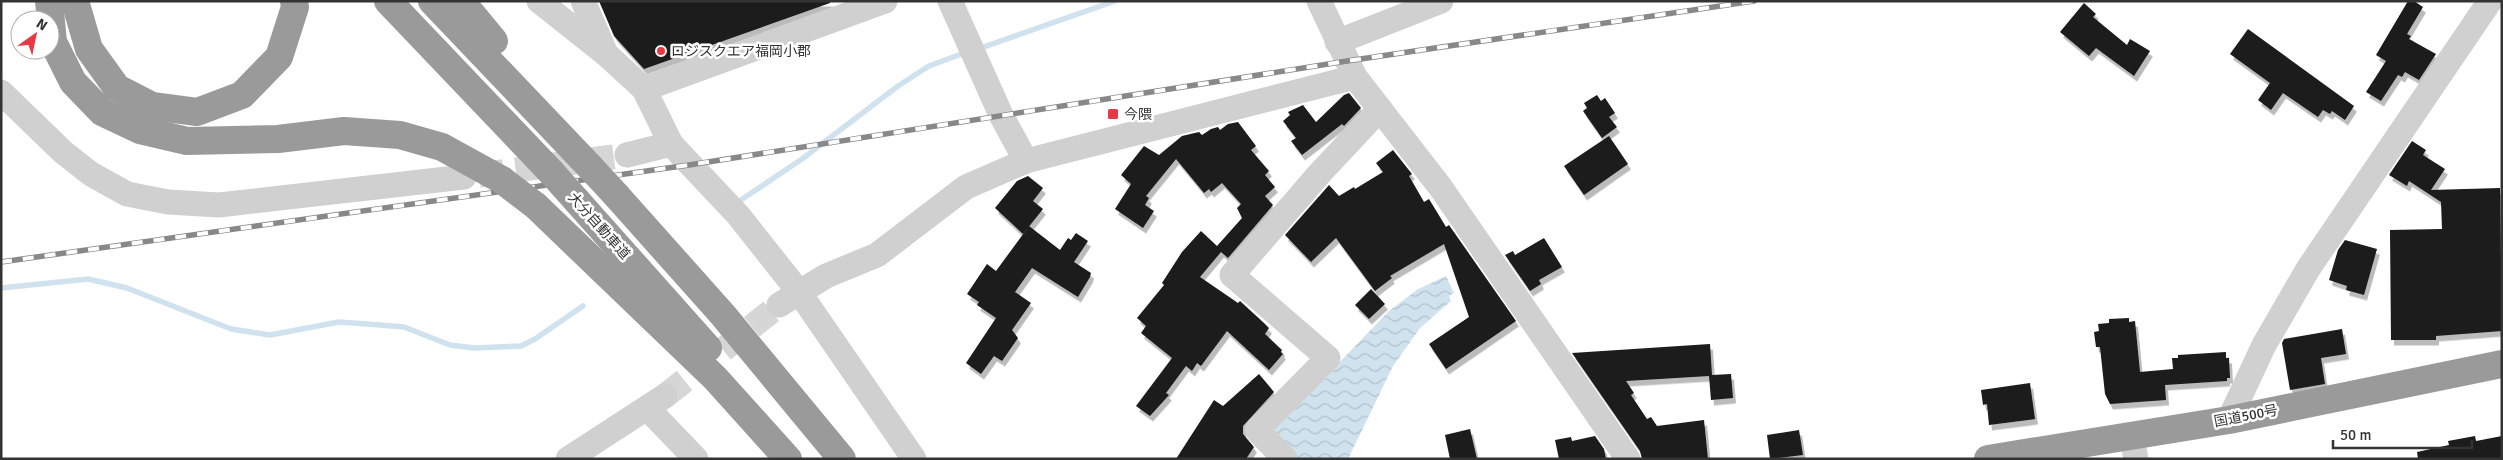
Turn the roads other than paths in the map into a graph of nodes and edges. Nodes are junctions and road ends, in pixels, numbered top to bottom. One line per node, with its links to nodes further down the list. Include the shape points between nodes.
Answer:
1 (49, 1): 30 (highway, bridge, via 53,42 73,82 102,112 140,130 186,141 278,139 344,131 400,135 442,147 502,180 536,206 715,378)
2 (75, 1): 3 (highway, via 89,49 116,88 152,106 197,112 242,95 279,58)
3 (294, 1)
4 (388, 1): 31 (highway, 大分自動車道, bridge, via 577,201 742,387)
5 (432, 1): 22 (highway)
6 (461, 1): 22 (highway)
7 (539, 1): 15 (street)
8 (583, 1): 15 (street)
9 (885, 1): 17 (street)
10 (950, 1): 21 (street, via 1001,115)
11 (1319, 1): 14 (street)
12 (1441, 1): 14 (street)
13 (2490, 1): 26 (street, via 2308,269 2264,345)
14 (1337, 42): 16 (street)
15 (607, 55): 17 (street)
16 (1355, 77): 19 (street); 21 (street)
17 (644, 89): 20 (street)
18 (1, 92): 23 (street, via 63,152 91,174 127,194 168,202 219,205)
19 (1380, 110): 34 (street, via 1232,275 1328,358 1257,430); 35 (street, via 1441,188)
20 (671, 144): 22 (street); 24 (street, via 738,215)
21 (1026, 161): 24 (street, via 966,187 877,255 826,276)
22 (608, 162): 32 (highway, bridge, via 624,192)
23 (464, 178)
24 (789, 298): 33 (street)
25 (2502, 364): 26 (highway, 国道500号)
26 (2229, 420): 27 (highway, 国道500号)
27 (2134, 448): 36 (highway, 国道500号)
28 (568, 459): 29 (street, via 656,402)
29 (696, 459)
30 (788, 459)
31 (800, 459)
32 (842, 459)
33 (914, 459)
34 (1285, 459)
35 (1628, 459)
36 (1988, 459)

